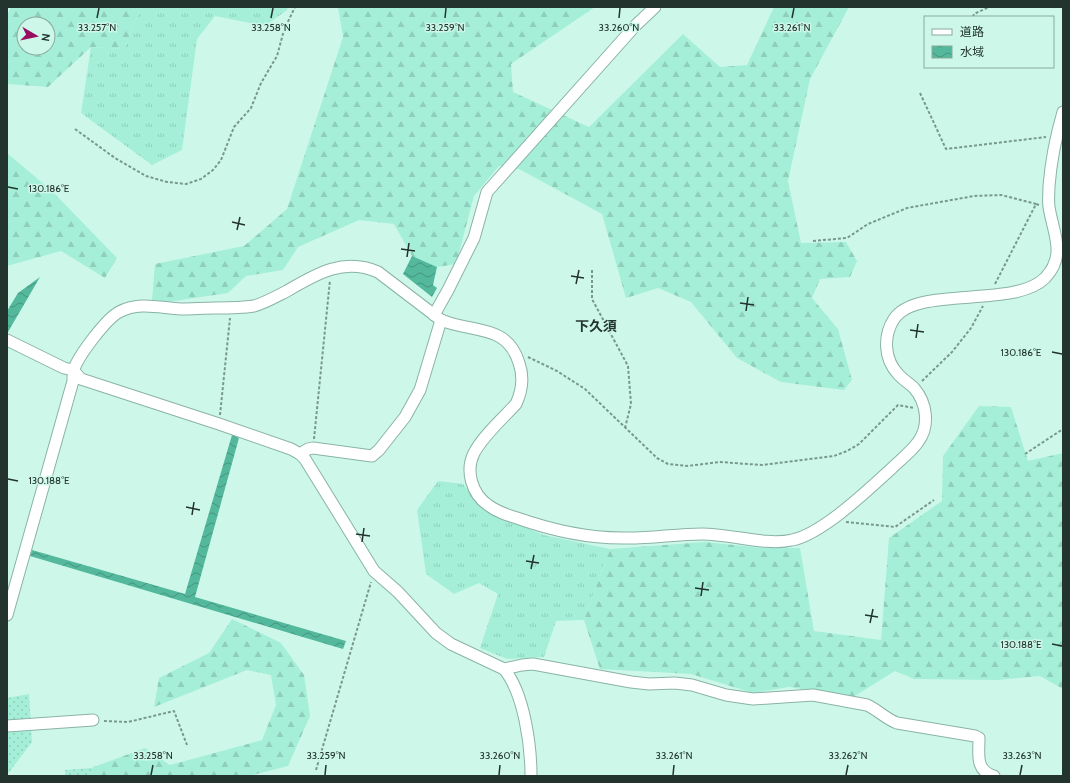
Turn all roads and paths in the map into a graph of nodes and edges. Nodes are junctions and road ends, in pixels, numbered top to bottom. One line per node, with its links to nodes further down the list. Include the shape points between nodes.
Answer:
1 (295, 7): 7 (path, via 284,30 277,56 261,83 251,108 234,127 221,160 202,179 186,184 146,176 115,158)
2 (654, 7): 14 (street, via 486,192 474,238)
3 (990, 7): 4 (path)
4 (973, 16)
5 (920, 93): 8 (path, via 946,148)
6 (1063, 112): 8 (street)
7 (75, 129)
8 (1057, 135): 18 (street, via 1052,160 1049,207 1058,245 1052,268 1044,279 1014,292 924,302 906,308 895,317 889,329 888,359 897,374 914,388)
9 (1036, 204): 10 (path, via 1001,195 974,196 907,208 868,224 847,238)
10 (813, 241)
11 (330, 269): 13 (street, via 255,305); 14 (street, via 350,266 378,272); 22 (path)
12 (592, 270): 20 (path, via 592,299 628,366 632,404)
13 (231, 309): 17 (street, via 133,306 118,312 106,322); 19 (path)
14 (437, 317): 16 (street, via 450,324 500,336); 22 (street, via 420,390 405,417 379,450 372,456)
15 (7, 340): 17 (street)
16 (516, 352): 20 (path, via 557,371 585,390); 26 (street, via 522,370 521,392 516,404 480,444 471,463 471,481 476,491 481,499 500,512 544,528 585,536 623,538 724,534 772,542 793,540)
17 (73, 370): 19 (street, via 81,379); 28 (street, via 73,381)
18 (924, 408): 20 (path, via 898,405 859,444 834,456 762,465 720,462 686,466 668,464 657,458); 26 (street, via 926,418 920,440 874,485)
19 (220, 424): 23 (street)
20 (625, 428)
21 (1063, 429): 24 (path)
22 (313, 448): 23 (street)
23 (300, 454): 27 (street)
24 (1025, 454)
25 (934, 500): 26 (path, via 895,527)
26 (829, 521)
27 (374, 571): 29 (street, via 398,592 436,633 451,644); 33 (path)
28 (7, 615)
29 (504, 669): 34 (street, via 509,675 528,731); 35 (street, via 533,664 631,682 692,685 726,695 753,699 813,695 867,705 875,708 890,721 975,736 978,738 981,768)
30 (92, 720): 31 (street); 32 (path, via 128,722 174,711)
31 (7, 726)
32 (187, 746)
33 (316, 770)
34 (531, 776)
35 (994, 776)

